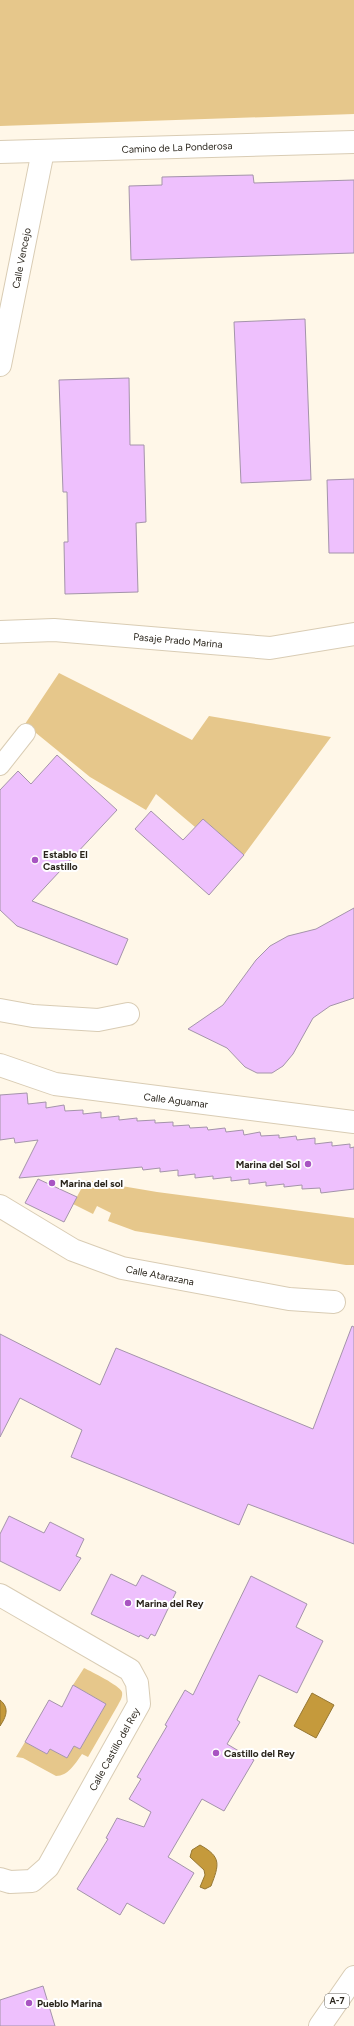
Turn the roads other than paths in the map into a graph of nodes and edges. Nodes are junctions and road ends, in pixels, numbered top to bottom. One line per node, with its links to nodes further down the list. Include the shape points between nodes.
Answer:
1 (354, 142): 2 (main road, Camino de La Ponderosa)
2 (44, 151): 3 (main road, Camino de La Ponderosa); 4 (main road, Calle Vencejo)
3 (0, 152)
4 (0, 365)
5 (0, 632): 6 (main road, Pasaje Prado Marina, via 54,630 270,648)
6 (354, 634)
7 (26, 733): 8 (lane)
8 (0, 766)
9 (0, 1010): 10 (main road, via 33,1016 98,1020)
10 (128, 1014)
11 (0, 1066): 12 (main road, Calle Aguamar, via 55,1084)
12 (354, 1122)
13 (0, 1206): 14 (main road, Calle Atarazana, via 73,1250 122,1268 289,1299)
14 (334, 1302)
15 (0, 1595): 16 (main road, Calle Castillo del Rey, via 130,1670 137,1683 138,1704 48,1867 32,1881 10,1882)
16 (0, 1879)
17 (354, 1977): 18 (main road, A-7)
18 (320, 2026)

